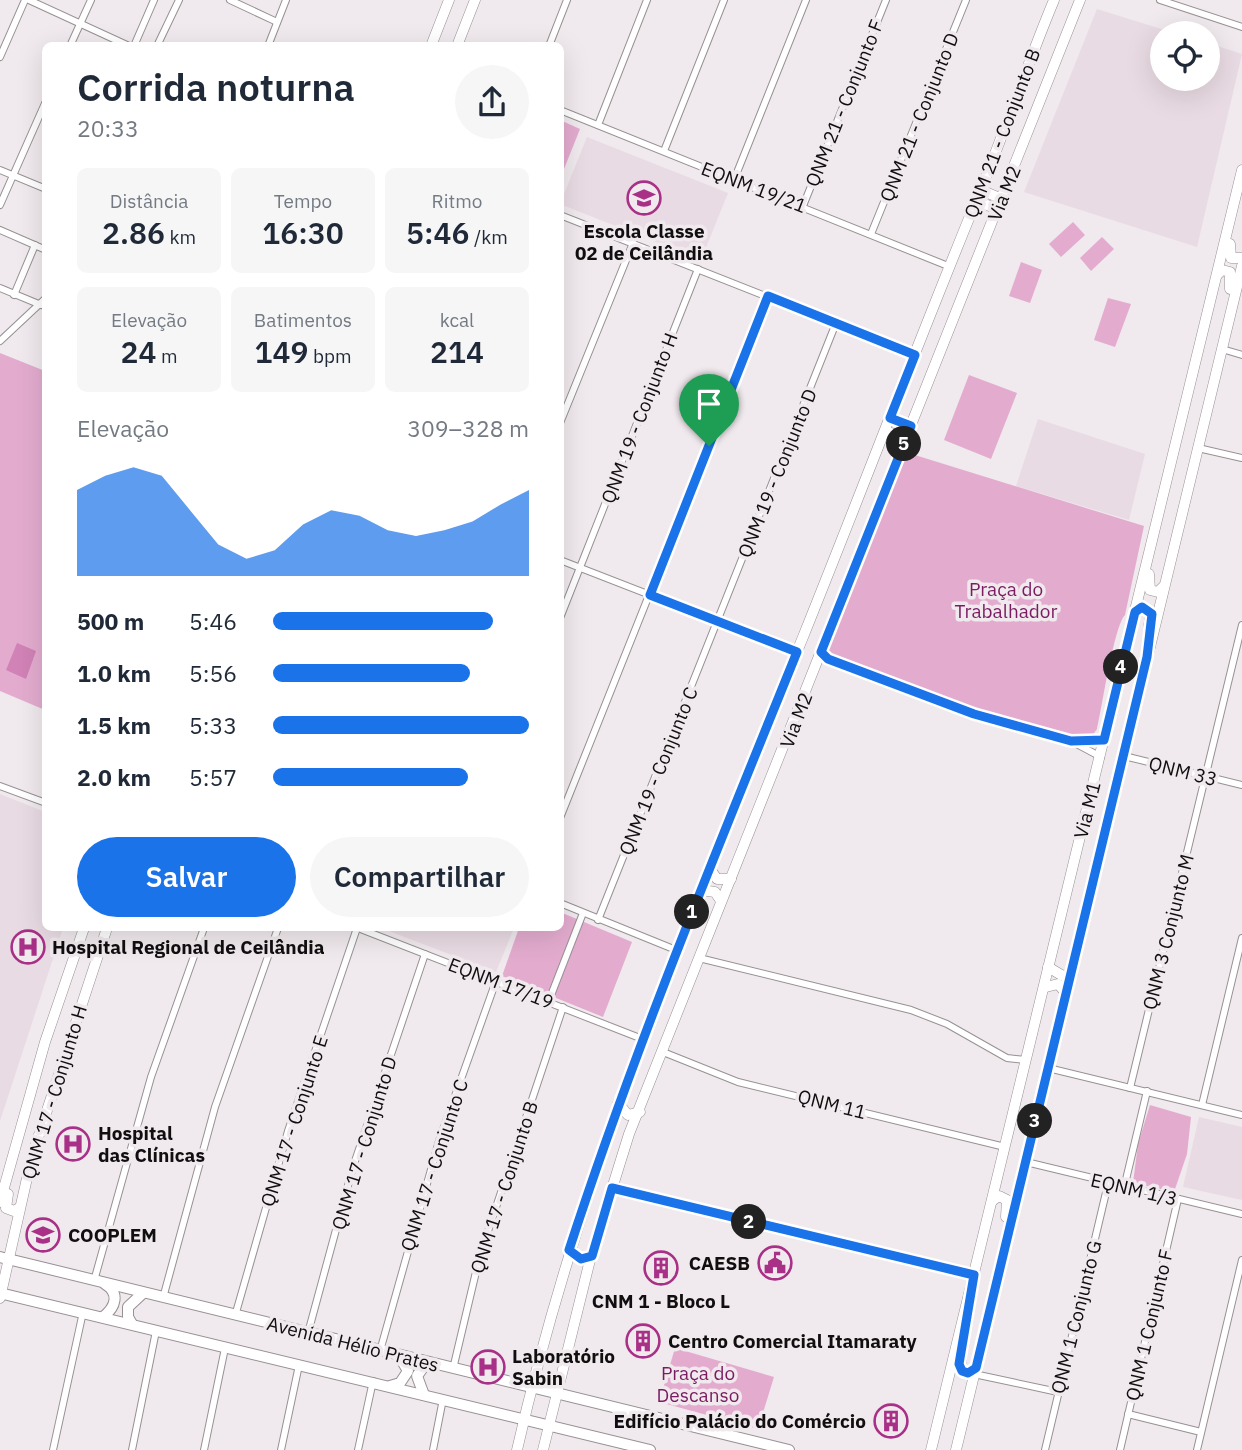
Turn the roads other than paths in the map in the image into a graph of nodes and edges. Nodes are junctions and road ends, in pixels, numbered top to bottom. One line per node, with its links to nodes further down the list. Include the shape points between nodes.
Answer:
1 (27, 0): 20 (street); 31 (street)
2 (91, 0): 20 (street)
3 (154, 0): 24 (street)
4 (179, 0): 25 (street)
5 (230, 0): 19 (street)
6 (286, 0): 19 (street)
7 (449, 0): 27 (main road)
8 (468, 0): 28 (main road)
9 (475, 0): 29 (main road)
10 (567, 0): 30 (street)
11 (646, 0): 34 (street)
12 (724, 0): 35 (street)
13 (806, 0): 39 (street)
14 (886, 0): 46 (street, QNM 21 - Conjunto F)
15 (966, 0): 50 (street, QNM 21 - Conjunto D)
16 (1054, 0): 41 (main road, QNM 21 - Conjunto B)
17 (1080, 0): 43 (main road, Via M2)
18 (1160, 0): 21 (street)
19 (277, 22): 26 (street)
20 (80, 23): 22 (street); 23 (street)
21 (1242, 27)
22 (72, 42)
23 (123, 42)
24 (134, 42)
25 (159, 42)
26 (270, 42)
27 (433, 42)
28 (458, 42)
29 (459, 42)
30 (551, 42)
31 (1, 52)
32 (42, 110): 38 (street)
33 (564, 112): 34 (street, EQNM 19/21)
34 (598, 125): 35 (street, EQNM 19/21)
35 (664, 151): 39 (street, EQNM 19/21)
36 (0, 170): 38 (street)
37 (1242, 170): 42 (main road, Via M1)
38 (12, 175): 40 (street); 45 (street)
39 (733, 180): 46 (street, EQNM 19/21)
40 (42, 188)
41 (981, 190): 43 (main road); 44 (main road, QNM 21 - Conjunto B)
42 (1236, 195): 54 (main road, via 1237,217 1228,254 1234,260); 58 (main road, Via M1)
43 (1002, 199): 47 (main road, Via M2)
44 (976, 201): 47 (main road); 55 (main road, QNM 21 - Conjunto B)
45 (0, 205)
46 (803, 206): 50 (street, EQNM 19/21)
47 (998, 209): 71 (main road, Via M2)
48 (564, 218): 51 (street)
49 (0, 230): 52 (street)
50 (872, 234): 55 (street, EQNM 19/21)
51 (633, 243): 57 (street); 69 (street)
52 (35, 245): 53 (street); 60 (street)
53 (42, 248)
54 (1242, 258)
55 (948, 266): 67 (main road)
56 (1242, 266): 64 (main road)
57 (698, 268): 61 (street); 78 (street, QNM 19 - Conjunto H)
58 (1217, 276): 64 (main road, via 1225,270 1232,278); 76 (main road, Via M1)
59 (0, 288): 60 (street)
60 (14, 295): 62 (street)
61 (768, 296): 63 (street); 80 (street)
62 (41, 305): 65 (street)
63 (836, 323): 67 (street); 83 (street, QNM 19 - Conjunto D)
64 (1227, 328): 66 (main road)
65 (0, 341)
66 (1222, 349): 68 (street); 74 (main road)
67 (915, 355): 70 (main road)
68 (1242, 355)
69 (564, 413)
70 (890, 418): 71 (main road); 72 (main road)
71 (911, 426): 73 (main road, Via M2)
72 (885, 431): 73 (main road); 85 (main road)
73 (906, 438): 86 (main road, Via M2)
74 (1198, 448): 75 (street); 79 (main road)
75 (1242, 458)
76 (1148, 559): 79 (main road, via 1149,588 1158,592); 82 (main road, Via M1)
77 (564, 562): 78 (street)
78 (581, 568): 80 (street); 81 (street, QNM 19 - Conjunto H)
79 (1164, 586): 87 (main road)
80 (650, 595): 83 (street); 98 (street)
81 (564, 608)
82 (1135, 612): 87 (main road, via 1142,607 1152,614); 90 (main road, Via M1)
83 (718, 622): 85 (street); 105 (street, QNM 19 - Conjunto C)
84 (1242, 625): 94 (street, QNM 3 Conjunto M)
85 (797, 652): 99 (main road)
86 (821, 652): 88 (street); 89 (main road, Via M2)
87 (1147, 657): 92 (main road)
88 (833, 663): 89 (street); 91 (street, via 954,708)
89 (815, 668): 100 (main road, Via M2)
90 (1104, 740): 91 (street); 93 (main road, Via M1)
91 (1071, 741): 93 (street)
92 (1124, 756): 94 (street, QNM 33); 117 (main road)
93 (1101, 757): 116 (main road, Via M1)
94 (1206, 777): 95 (street, QNM 33); 127 (street, QNM 3 Conjunto M)
95 (1242, 785)
96 (0, 786): 97 (street)
97 (42, 802)
98 (564, 808)
99 (710, 869): 100 (main road, via 717,879); 101 (main road)
100 (731, 879): 102 (main road, Via M2)
101 (701, 890): 102 (main road, via 715,892); 113 (main road)
102 (721, 901): 115 (main road, Via M2)
103 (564, 905): 104 (street)
104 (583, 913): 105 (street); 121 (street)
105 (598, 920): 113 (street)
106 (82, 931): 135 (main road)
107 (106, 931): 144 (main road, QNM 17 - Conjunto H, via 48,1102)
108 (203, 931): 152 (street, via 151,1077)
109 (277, 931): 155 (street, via 215,1107)
110 (356, 931): 158 (street, QNM 17 - Conjunto E, via 288,1131)
111 (365, 931): 114 (street, EQNM 17/19)
112 (1242, 938): 130 (street)
113 (676, 950): 123 (main road)
114 (425, 954): 118 (street, EQNM 17/19); 162 (street, QNM 17 - Conjunto D, via 353,1167)
115 (699, 958): 124 (main road, Via M2); 125 (street, via 911,1010 947,1024 1007,1058)
116 (1048, 967): 117 (main road, via 1063,976); 119 (main road, Via M1)
117 (1072, 975): 120 (main road)
118 (496, 981): 121 (street, EQNM 17/19); 164 (street, QNM 17 - Conjunto C, via 439,1141)
119 (1046, 987): 120 (main road, via 1058,984); 125 (main road, Via M1)
120 (1066, 994): 126 (main road)
121 (548, 1003): 122 (street, EQNM 17/19)
122 (564, 1007): 123 (street, EQNM 17/19); 168 (street, QNM 17 - Conjunto B, via 480,1255)
123 (645, 1040): 129 (main road)
124 (663, 1052): 131 (main road, Via M2); 136 (street, QNM 11, via 738,1082)
125 (1027, 1060): 136 (main road, Via M1)
126 (1048, 1068): 127 (street); 137 (main road)
127 (1130, 1088): 128 (street)
128 (1147, 1091): 130 (street); 140 (street)
129 (618, 1103): 131 (main road, via 628,1115); 133 (main road)
130 (1202, 1105): 132 (street)
131 (640, 1112): 134 (main road, Via M2)
132 (1242, 1115)
133 (609, 1128): 134 (main road, via 616,1124); 146 (main road)
134 (629, 1134): 139 (main road, Via M2)
135 (16, 1139): 143 (main road); 144 (main road, via 15,1169 5,1205 10,1210)
136 (1005, 1147): 142 (main road, Via M1)
137 (1026, 1162): 138 (street, EQNM 1/3); 149 (main road)
138 (1108, 1184): 140 (street, EQNM 1/3); 174 (street, QNM 1 Conjunto G)
139 (612, 1188): 147 (main road, Via M2); 151 (street)
140 (1125, 1188): 141 (street, EQNM 1/3)
141 (1178, 1199): 145 (street, EQNM 1/3); 177 (street, QNM 1 Conjunto F)
142 (992, 1201): 149 (main road, via 999,1196 1008,1203); 151 (main road, Via M1)
143 (0, 1202)
144 (19, 1208): 148 (main road, QNM 17 - Conjunto H)
145 (1242, 1214)
146 (569, 1250): 147 (main road, via 581,1259); 172 (main road)
147 (592, 1256): 173 (main road, Via M2)
148 (4, 1258): 152 (main road, Avenida Hélio Prates); 154 (main road, QNM 17 - Conjunto H)
149 (1002, 1259): 169 (main road)
150 (1242, 1260): 180 (street)
151 (974, 1275): 156 (main road, Via M1)
152 (99, 1282): 153 (main road, Avenida Hélio Prates); 159 (main road, via 115,1295 112,1309)
153 (144, 1293): 155 (main road, Avenida Hélio Prates); 160 (main road, via 128,1307)
154 (0, 1294): 157 (main road, Avenida Hélio Prates)
155 (163, 1298): 158 (main road, Avenida Hélio Prates)
156 (966, 1307): 169 (main road, via 967,1332 959,1367 968,1373); 191 (main road, Via M1)
157 (83, 1312): 159 (main road, Avenida Hélio Prates); 181 (street)
158 (235, 1315): 162 (main road, Avenida Hélio Prates)
159 (103, 1317): 160 (main road, Avenida Hélio Prates)
160 (131, 1324): 161 (main road, Avenida Hélio Prates)
161 (156, 1331): 163 (main road, Avenida Hélio Prates); 182 (street)
162 (308, 1333): 164 (main road, Avenida Hélio Prates)
163 (225, 1348): 167 (main road, Avenida Hélio Prates); 183 (street)
164 (380, 1351): 165 (main road, Avenida Hélio Prates)
165 (398, 1355): 166 (main road, Avenida Hélio Prates); 171 (main road, via 408,1371 400,1383)
166 (427, 1362): 168 (main road, Avenida Hélio Prates); 175 (main road, via 418,1376)
167 (299, 1365): 170 (main road, Avenida Hélio Prates); 184 (street)
168 (453, 1369): 172 (main road, Avenida Hélio Prates)
169 (975, 1371): 174 (street); 192 (main road)
170 (373, 1381): 171 (main road, Avenida Hélio Prates); 185 (street)
171 (390, 1386): 175 (main road, Avenida Hélio Prates)
172 (533, 1386): 173 (main road, Avenida Hélio Prates); 178 (main road)
173 (556, 1392): 179 (main road, Via M2); 190 (main road, Avenida Hélio Prates)
174 (1058, 1392): 193 (street, QNM 1 Conjunto G)
175 (424, 1395): 176 (main road, Avenida Hélio Prates)
176 (443, 1399): 178 (main road, Avenida Hélio Prates); 186 (street)
177 (1128, 1415): 180 (street); 194 (street, QNM 1 Conjunto F)
178 (525, 1419): 179 (main road, Avenida Hélio Prates); 187 (main road)
179 (549, 1425): 188 (main road, Via M2); 189 (main road, Avenida Hélio Prates)
180 (1201, 1432): 195 (street)
181 (53, 1450)
182 (132, 1450)
183 (204, 1450)
184 (281, 1450)
185 (358, 1450)
186 (433, 1450)
187 (517, 1450)
188 (543, 1450)
189 (650, 1450)
190 (789, 1450)
191 (931, 1450)
192 (956, 1450)
193 (1045, 1450)
194 (1120, 1450)
195 (1197, 1450)

